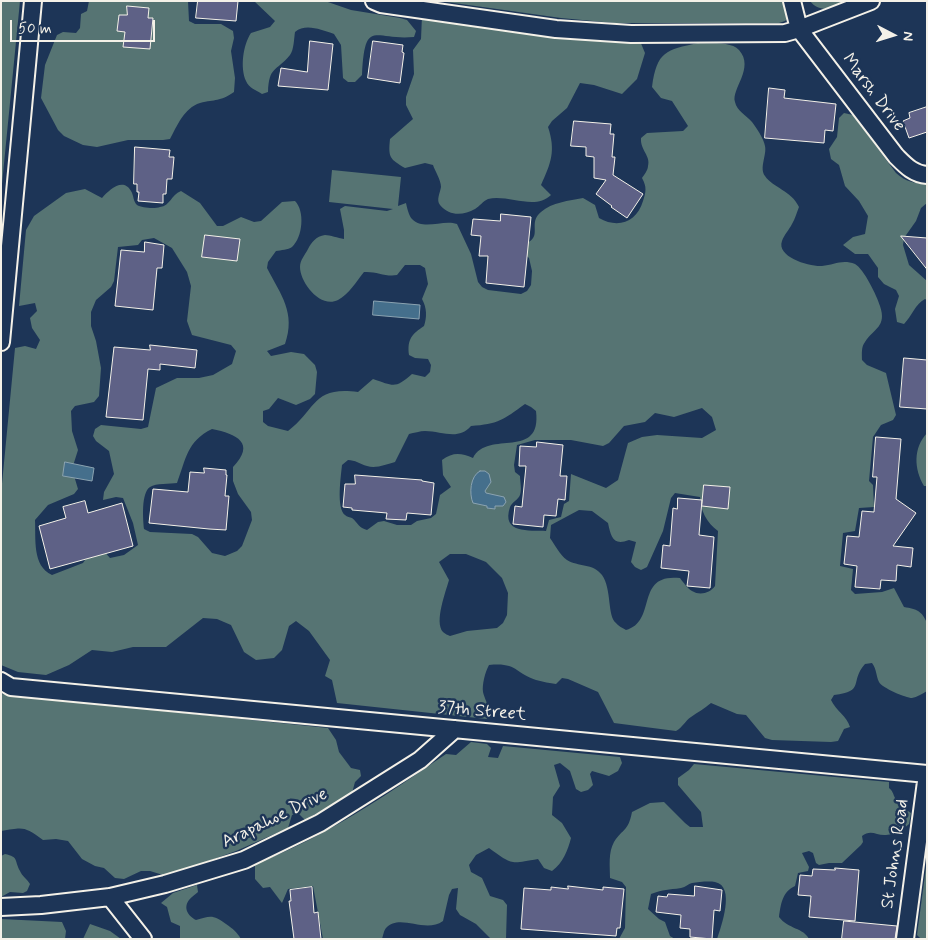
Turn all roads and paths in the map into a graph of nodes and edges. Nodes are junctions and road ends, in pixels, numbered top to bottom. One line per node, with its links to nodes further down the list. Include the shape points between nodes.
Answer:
1 (33, 1): 7 (street)
2 (374, 1): 5 (street, via 566,30 631,34 785,33)
3 (792, 1): 5 (street)
4 (871, 1): 5 (street)
5 (799, 29): 6 (street, Marsh Drive, via 896,156 909,169)
6 (923, 175)
7 (1, 342)
8 (1, 681): 9 (street, 37th Street, via 11,687)
9 (456, 730): 10 (street, 37th Street); 11 (street, Arapahoe Drive, via 420,760 320,823 244,860)
10 (927, 774): 14 (street, St Johns Road)
11 (110, 897): 12 (street, Arapahoe Drive); 13 (street)
12 (1, 907)
13 (143, 939)
14 (905, 939)

